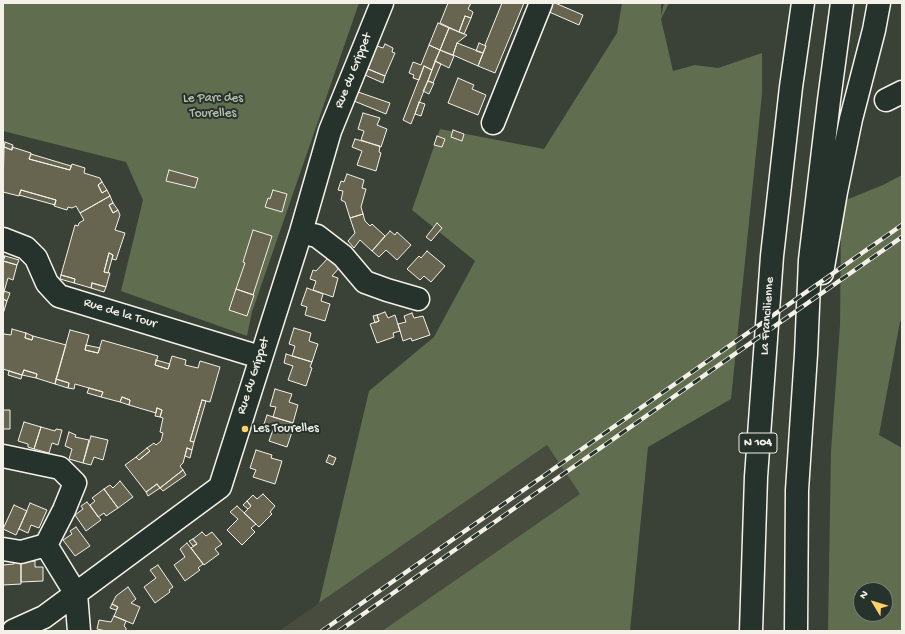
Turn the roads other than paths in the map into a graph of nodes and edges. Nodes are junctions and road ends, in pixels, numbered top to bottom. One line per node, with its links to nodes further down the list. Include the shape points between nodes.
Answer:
1 (382, 3): 7 (main road, Rue du Grippet, via 330,130)
2 (541, 3): 6 (main road)
3 (803, 3): 18 (main road, La Francilienne / N 104, via 772,256 756,477)
4 (842, 3): 10 (main road, via 810,260)
5 (879, 3): 10 (main road, via 851,119)
6 (493, 122)
7 (300, 232): 9 (main road, via 317,236 343,256 365,282); 11 (main road, Rue du Grippet)
8 (3, 239): 11 (main road, Rue de la Tour, via 26,248 36,258 47,283 59,296)
9 (418, 299)
10 (806, 354): 19 (main road, via 797,490)
11 (260, 357): 15 (main road, Rue du Grippet, via 220,487)
12 (3, 456): 13 (main road, via 60,468 75,482)
13 (46, 545): 14 (main road, via 21,552); 15 (main road)
14 (3, 549)
15 (76, 594): 16 (main road, Rue du Grippet, via 44,617); 17 (main road)
16 (13, 631)
17 (79, 631)
18 (751, 631)
19 (796, 631)

